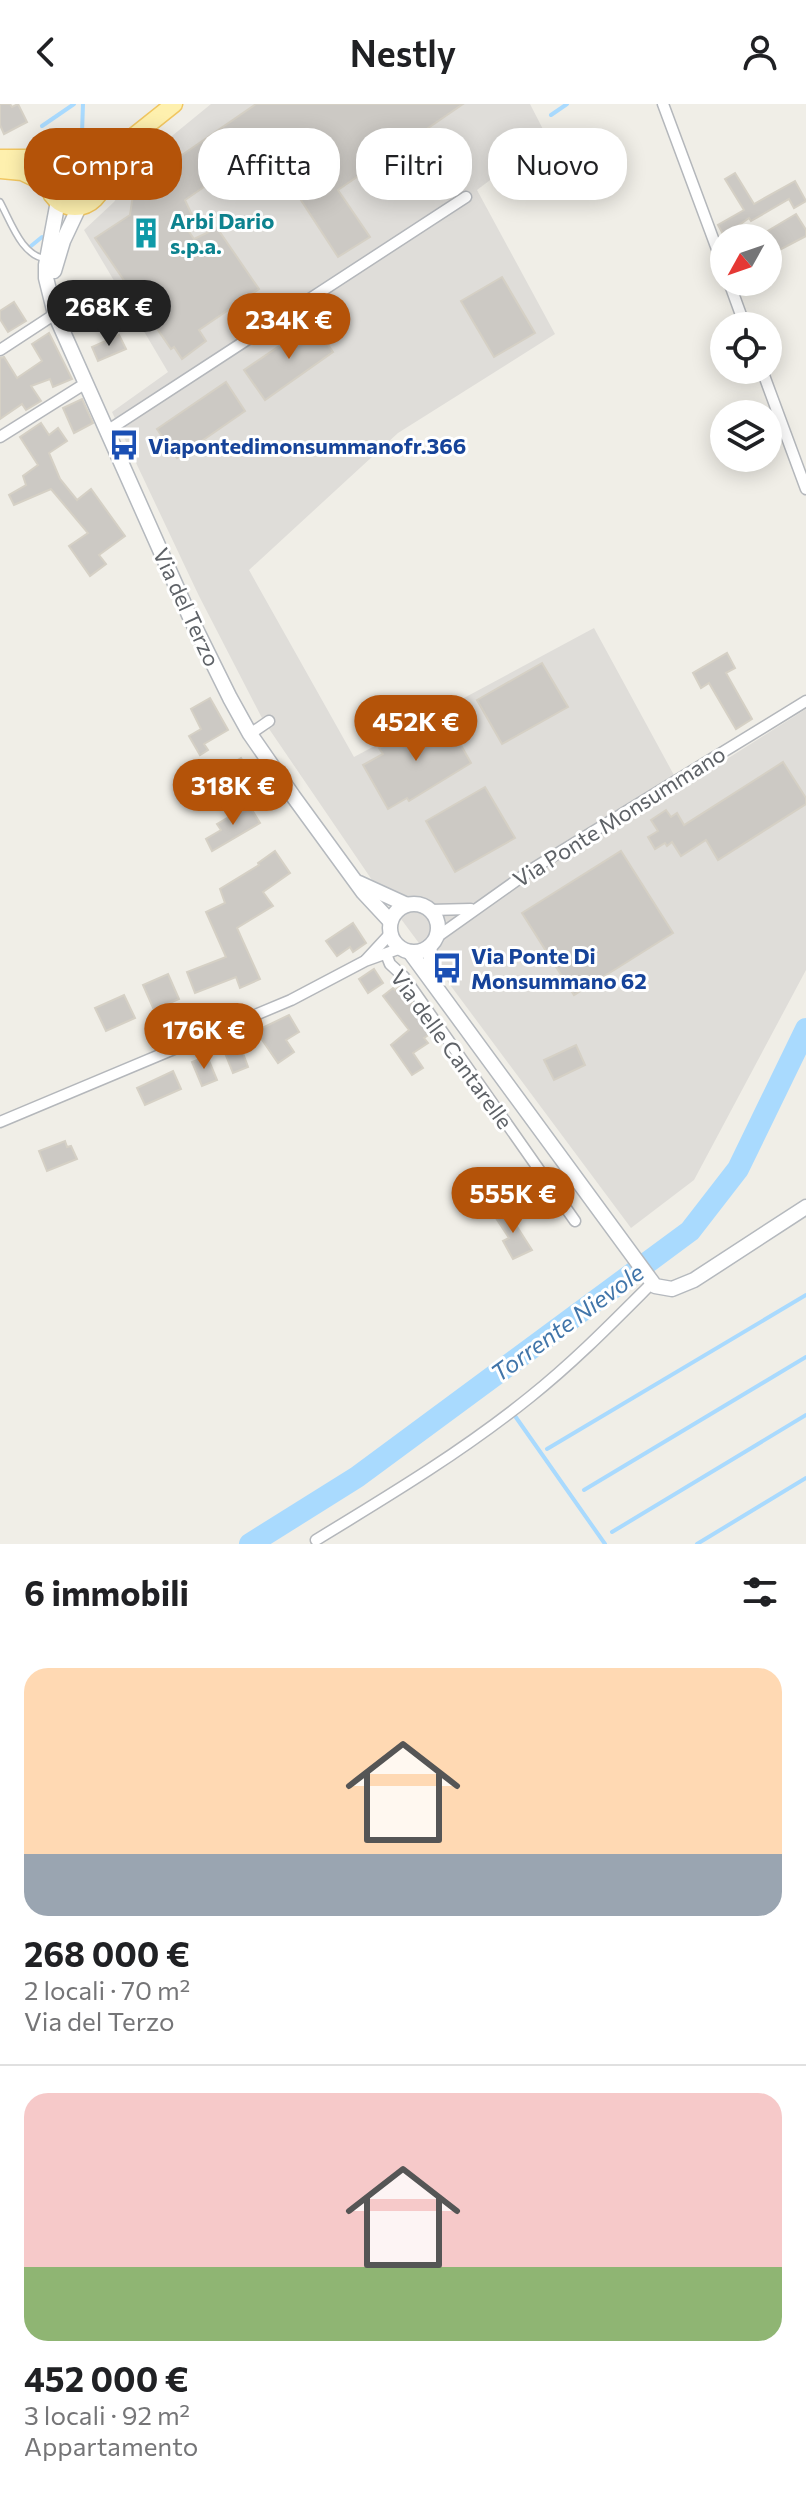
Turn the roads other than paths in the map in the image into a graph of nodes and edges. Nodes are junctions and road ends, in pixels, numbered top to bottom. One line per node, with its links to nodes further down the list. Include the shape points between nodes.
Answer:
1 (174, 104): 3 (main road)
2 (663, 104): 13 (street)
3 (144, 128)
4 (0, 158): 5 (main road)
5 (24, 158)
6 (0, 170): 7 (main road)
7 (24, 173)
8 (93, 200): 12 (main road)
9 (461, 200): 20 (street)
10 (58, 201): 12 (main road); 14 (street, Via del Terzo)
11 (0, 202): 14 (lane, via 28,251)
12 (79, 207): 15 (street, via 55,265)
13 (710, 230)
14 (48, 259): 15 (street, Via del Terzo)
15 (51, 295): 16 (street, Via del Terzo)
16 (55, 314): 17 (street); 18 (street, Via del Terzo)
17 (0, 350)
18 (86, 383): 20 (street, Via del Terzo); 21 (street)
19 (767, 384): 22 (street)
20 (107, 431): 25 (street, Via del Terzo, via 189,615)
21 (0, 437)
22 (806, 489)
23 (806, 701): 28 (street, Via Ponte Monsummano)
24 (269, 721): 25 (street)
25 (250, 734): 26 (street, Via del Terzo)
26 (355, 881): 27 (street); 30 (street, Via del Terzo)
27 (405, 904): 29 (street); 30 (street)
28 (473, 909): 29 (street); 31 (street, Via Ponte Monsummano)
29 (430, 910): 31 (street, via 437,920)
30 (390, 928): 32 (street); 34 (street, Via delle Cantarelle)
31 (433, 942): 32 (street, via 421,951); 35 (street)
32 (405, 950): 33 (street, Via delle Cantarelle); 35 (street)
33 (386, 954): 34 (street, Via delle Cantarelle); 36 (street, Via delle Cantarelle)
34 (365, 961): 37 (street, Via delle Cantarelle, via 291,1000)
35 (440, 996): 36 (street); 40 (street)
36 (427, 1010): 39 (street, Via delle Cantarelle)
37 (0, 1122)
38 (806, 1207): 40 (street, via 684,1285 665,1289)
39 (575, 1221)
40 (648, 1280): 41 (street, via 597,1337 532,1396 421,1477)
41 (316, 1540)

